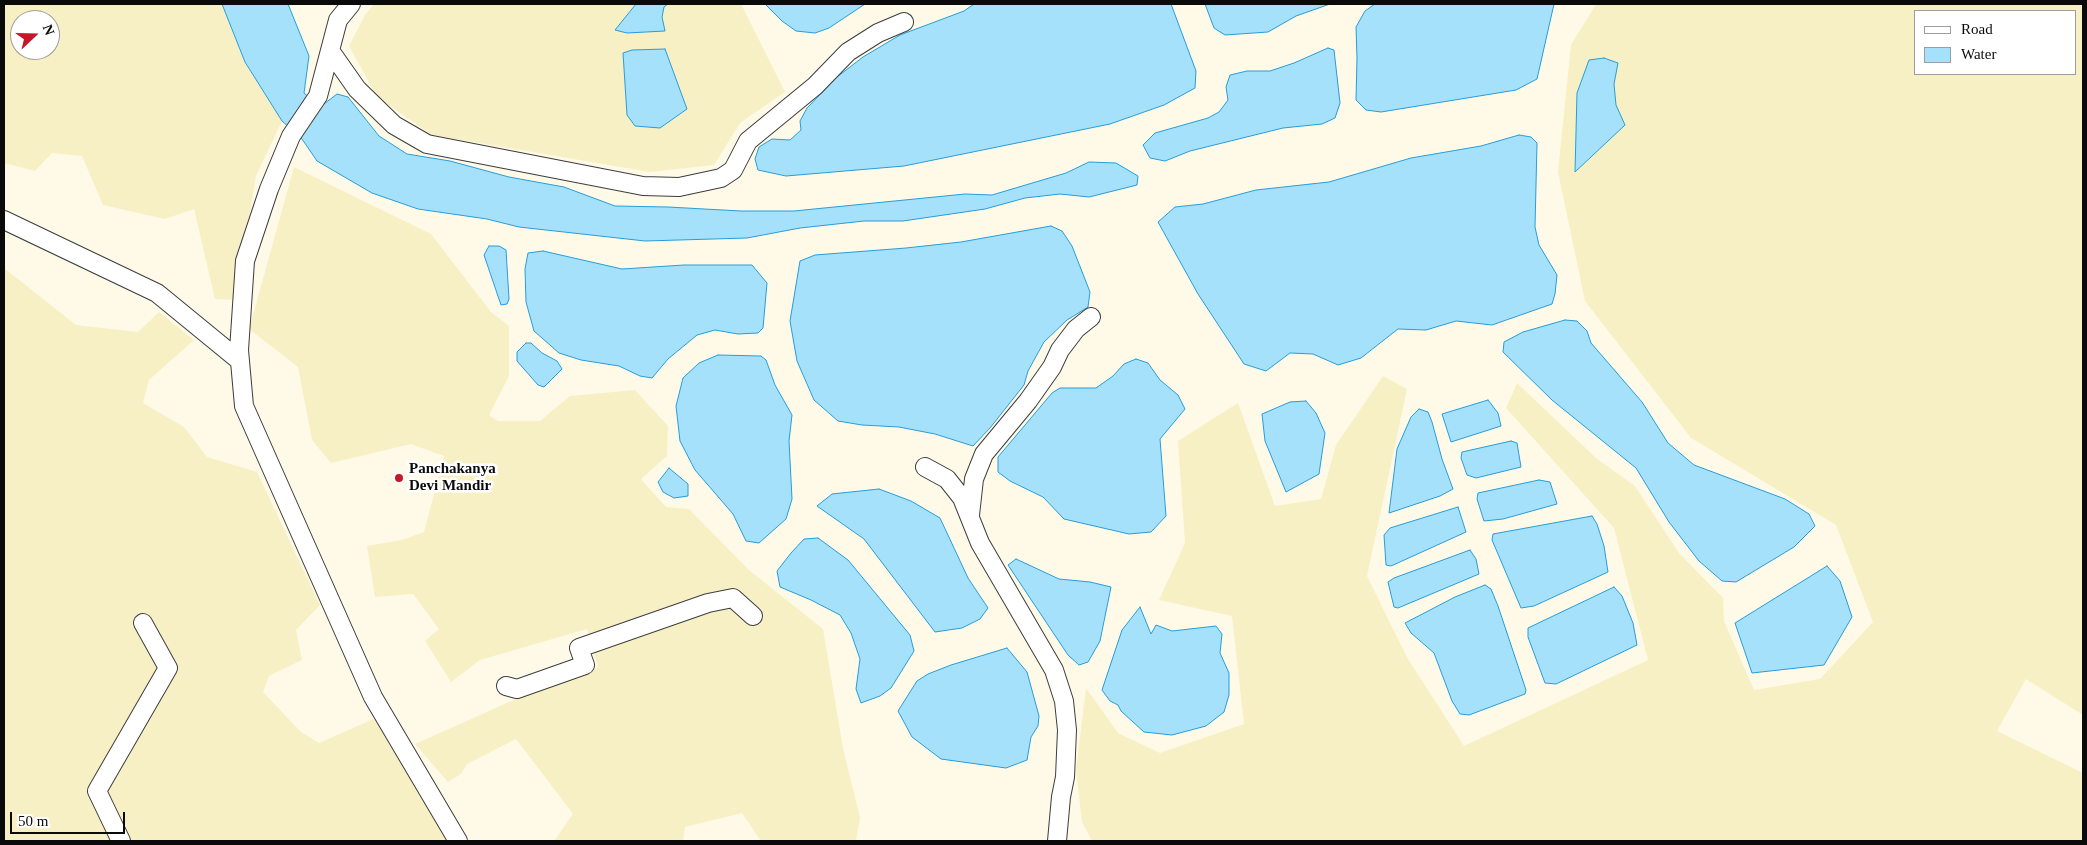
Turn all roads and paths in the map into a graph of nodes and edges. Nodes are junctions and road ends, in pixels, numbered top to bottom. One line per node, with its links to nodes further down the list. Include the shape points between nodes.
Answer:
1 (352, 4): 3 (street, via 338,20)
2 (904, 22): 3 (street, via 878,33 848,52 815,86 748,141 733,170 722,178 679,186 643,186 427,144 394,125 357,88)
3 (331, 52): 6 (street, via 318,96 291,136 269,189 245,261 238,350)
4 (4, 220): 6 (street, via 157,293)
5 (1091, 317): 8 (street, via 1076,329 1028,402 984,454 974,479)
6 (240, 361): 13 (street, via 244,406 373,697)
7 (925, 468): 8 (street, via 947,479 962,498)
8 (970, 518): 14 (street, via 980,543 1054,670 1064,702 1067,730 1065,777)
9 (753, 616): 11 (street, via 733,598 708,602 579,648 585,665 517,689)
10 (143, 623): 12 (street, via 168,668 97,790)
11 (506, 686)
12 (121, 841)
13 (458, 841)
14 (1057, 841)

